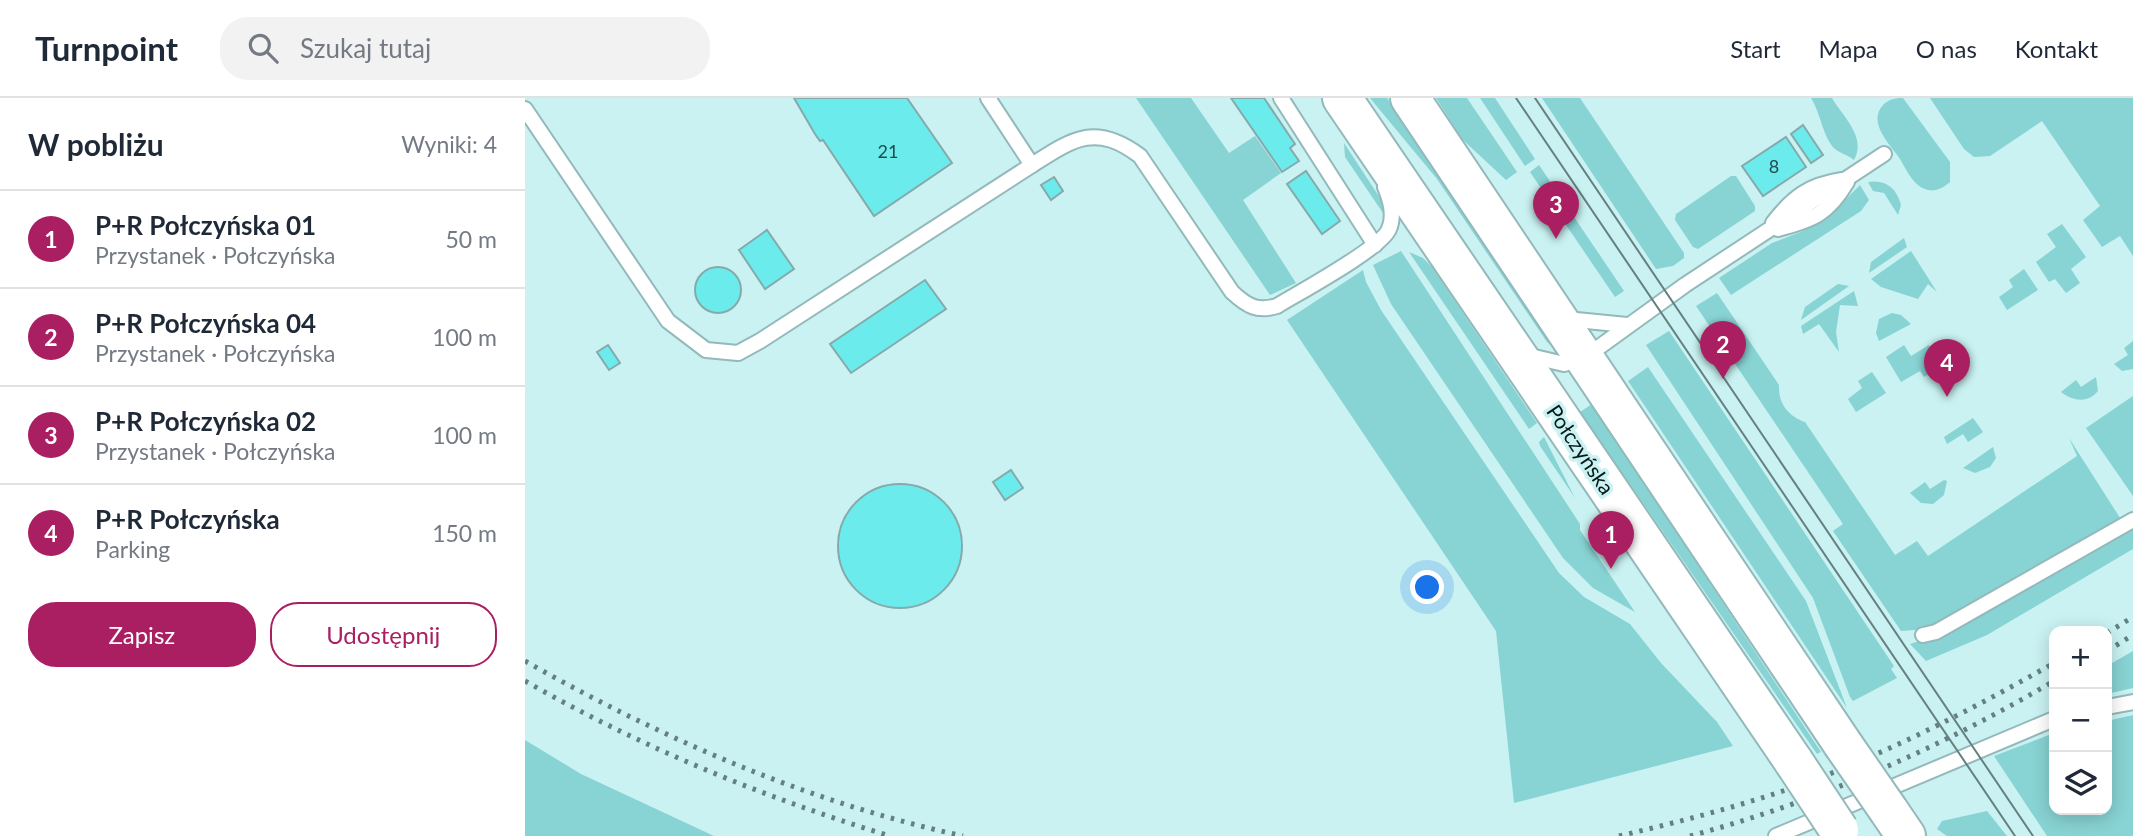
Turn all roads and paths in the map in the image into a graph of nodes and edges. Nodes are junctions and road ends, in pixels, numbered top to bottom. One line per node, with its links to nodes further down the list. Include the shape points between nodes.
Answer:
1 (988, 98): 7 (lane)
2 (1281, 98): 10 (lane)
3 (1341, 98): 10 (lane, via 1391,201 1389,229); 13 (main road, Połczyńska)
4 (1410, 98): 11 (main road)
5 (525, 109): 7 (lane, via 668,321 706,350 725,354 760,341)
6 (1884, 154): 8 (lane)
7 (1033, 165): 10 (lane, via 1082,137 1119,140 1140,156 1231,292 1261,310 1277,306)
8 (1850, 178): 9 (lane, via 1819,183 1792,199); 9 (lane, via 1833,205 1818,215)
9 (1766, 232): 12 (lane)
10 (1375, 245)
11 (1557, 317): 12 (lane); 14 (main road)
12 (1627, 325): 14 (lane)
13 (1514, 352): 14 (lane, via 1565,364); 21 (main road, Połczyńska, bridge)
14 (1584, 358): 20 (main road, bridge)
15 (2133, 520): 16 (lane, via 1936,632)
16 (1923, 635)
17 (2133, 702): 18 (lane)
18 (2112, 707)
19 (2049, 721): 22 (lane)
20 (1897, 823)
21 (1841, 833)
22 (1776, 836)

